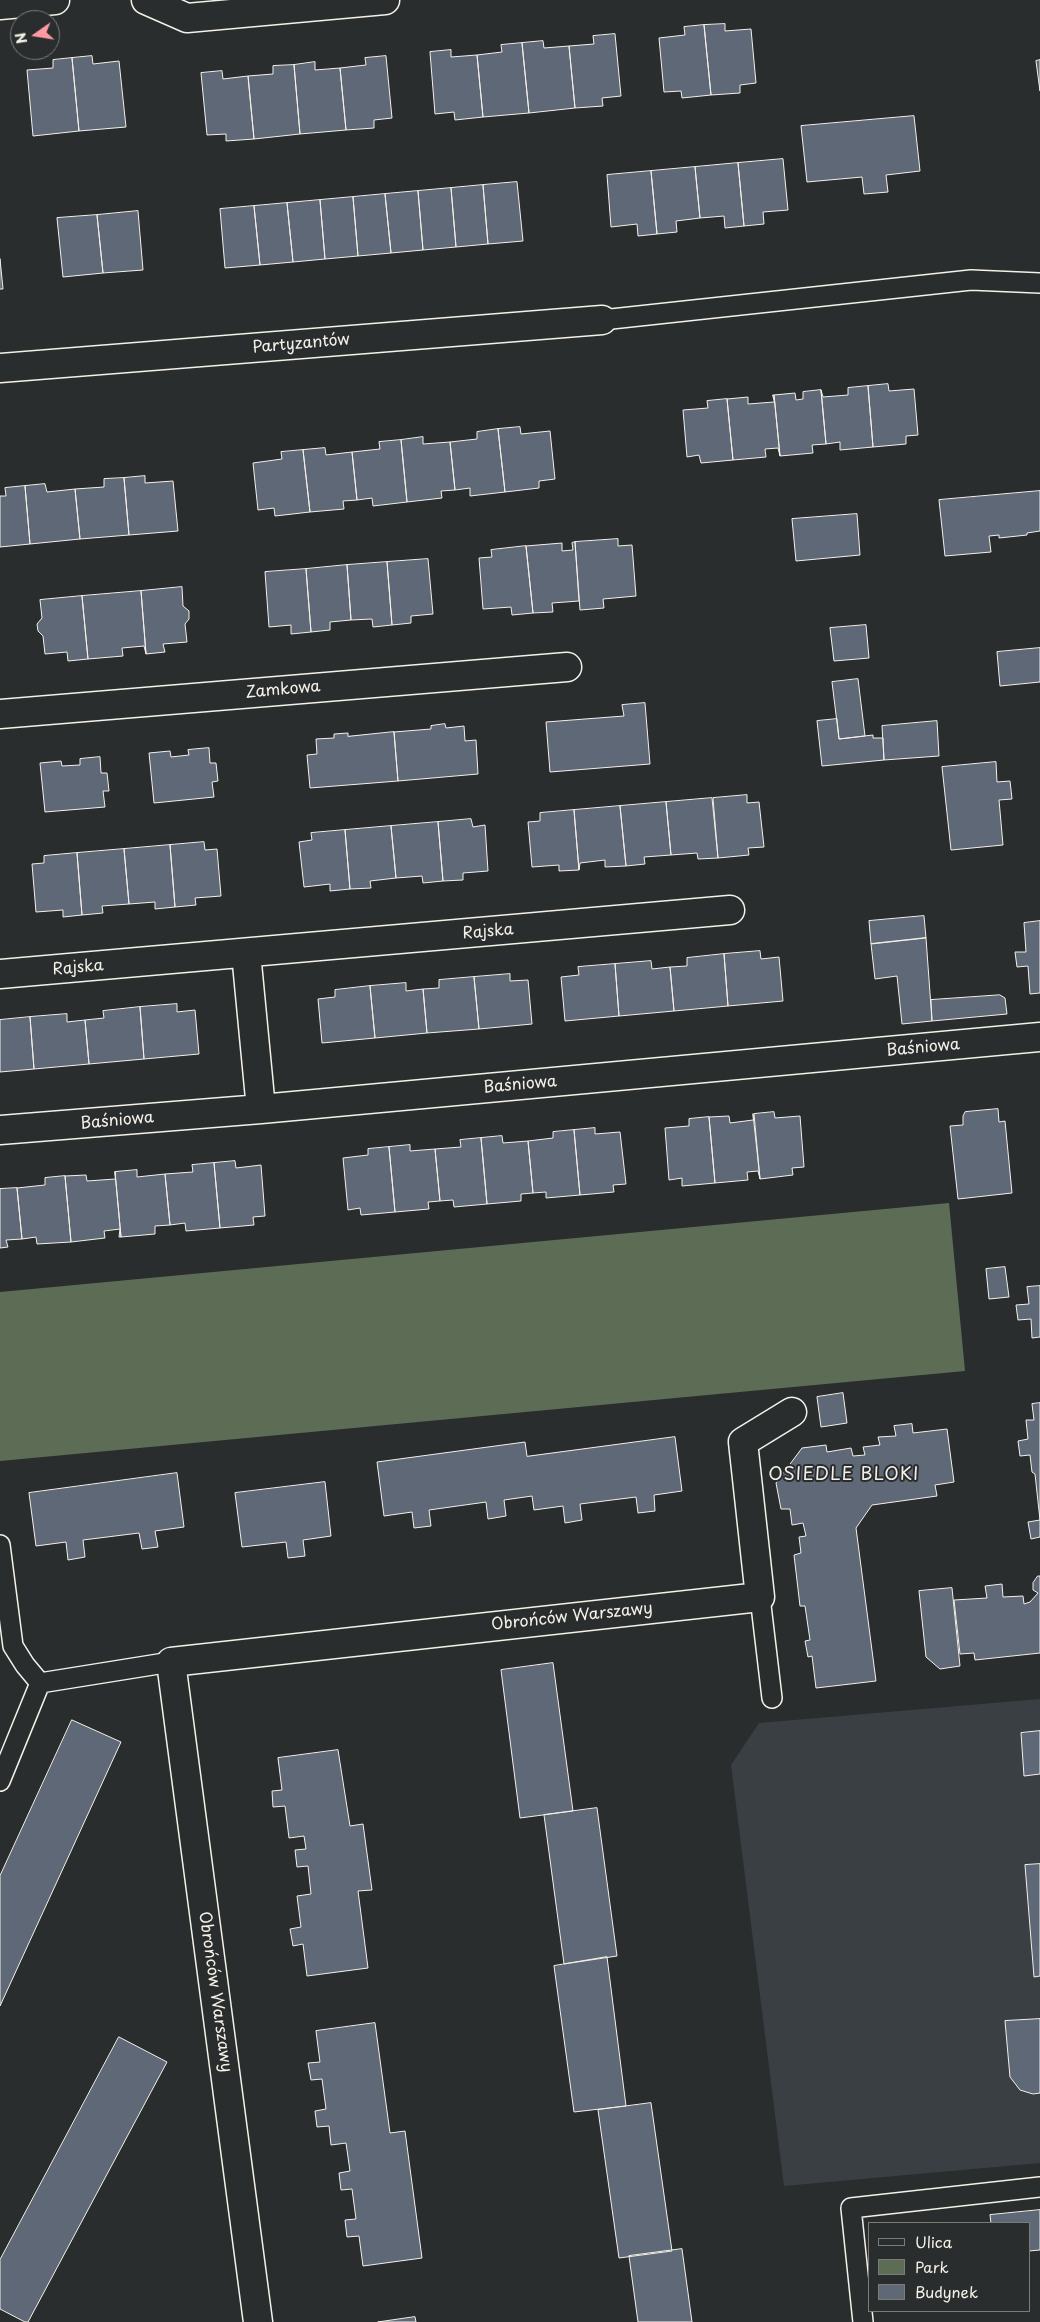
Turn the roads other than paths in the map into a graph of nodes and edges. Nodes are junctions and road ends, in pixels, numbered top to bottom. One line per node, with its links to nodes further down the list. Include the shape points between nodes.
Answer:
1 (55, 0): 4 (street)
2 (146, 0): 3 (street, via 187,18)
3 (385, 0)
4 (0, 5)
5 (1040, 283): 6 (lane, via 971,280)
6 (602, 320): 7 (street, Partyzantów)
7 (0, 368)
8 (567, 666): 9 (street, Zamkowa)
9 (0, 714)
10 (730, 910): 11 (street, Rajska)
11 (246, 953): 12 (street, Rajska); 14 (street)
12 (0, 974)
13 (1040, 1037): 14 (street, Baśniowa)
14 (261, 1109): 15 (street, Baśniowa)
15 (0, 1130)
16 (792, 1412): 18 (street, via 743,1442)
17 (0, 1545): 20 (lane, via 13,1646)
18 (760, 1597): 19 (street, Obrońców Warszawy); 21 (lane)
19 (171, 1662): 20 (lane, Obrońców Warszawy); 24 (street, Obrońców Warszawy)
20 (40, 1683): 22 (lane)
21 (772, 1698)
22 (0, 1781)
23 (1040, 2187): 25 (lane, via 851,2208)
24 (258, 2322)
25 (862, 2322)

